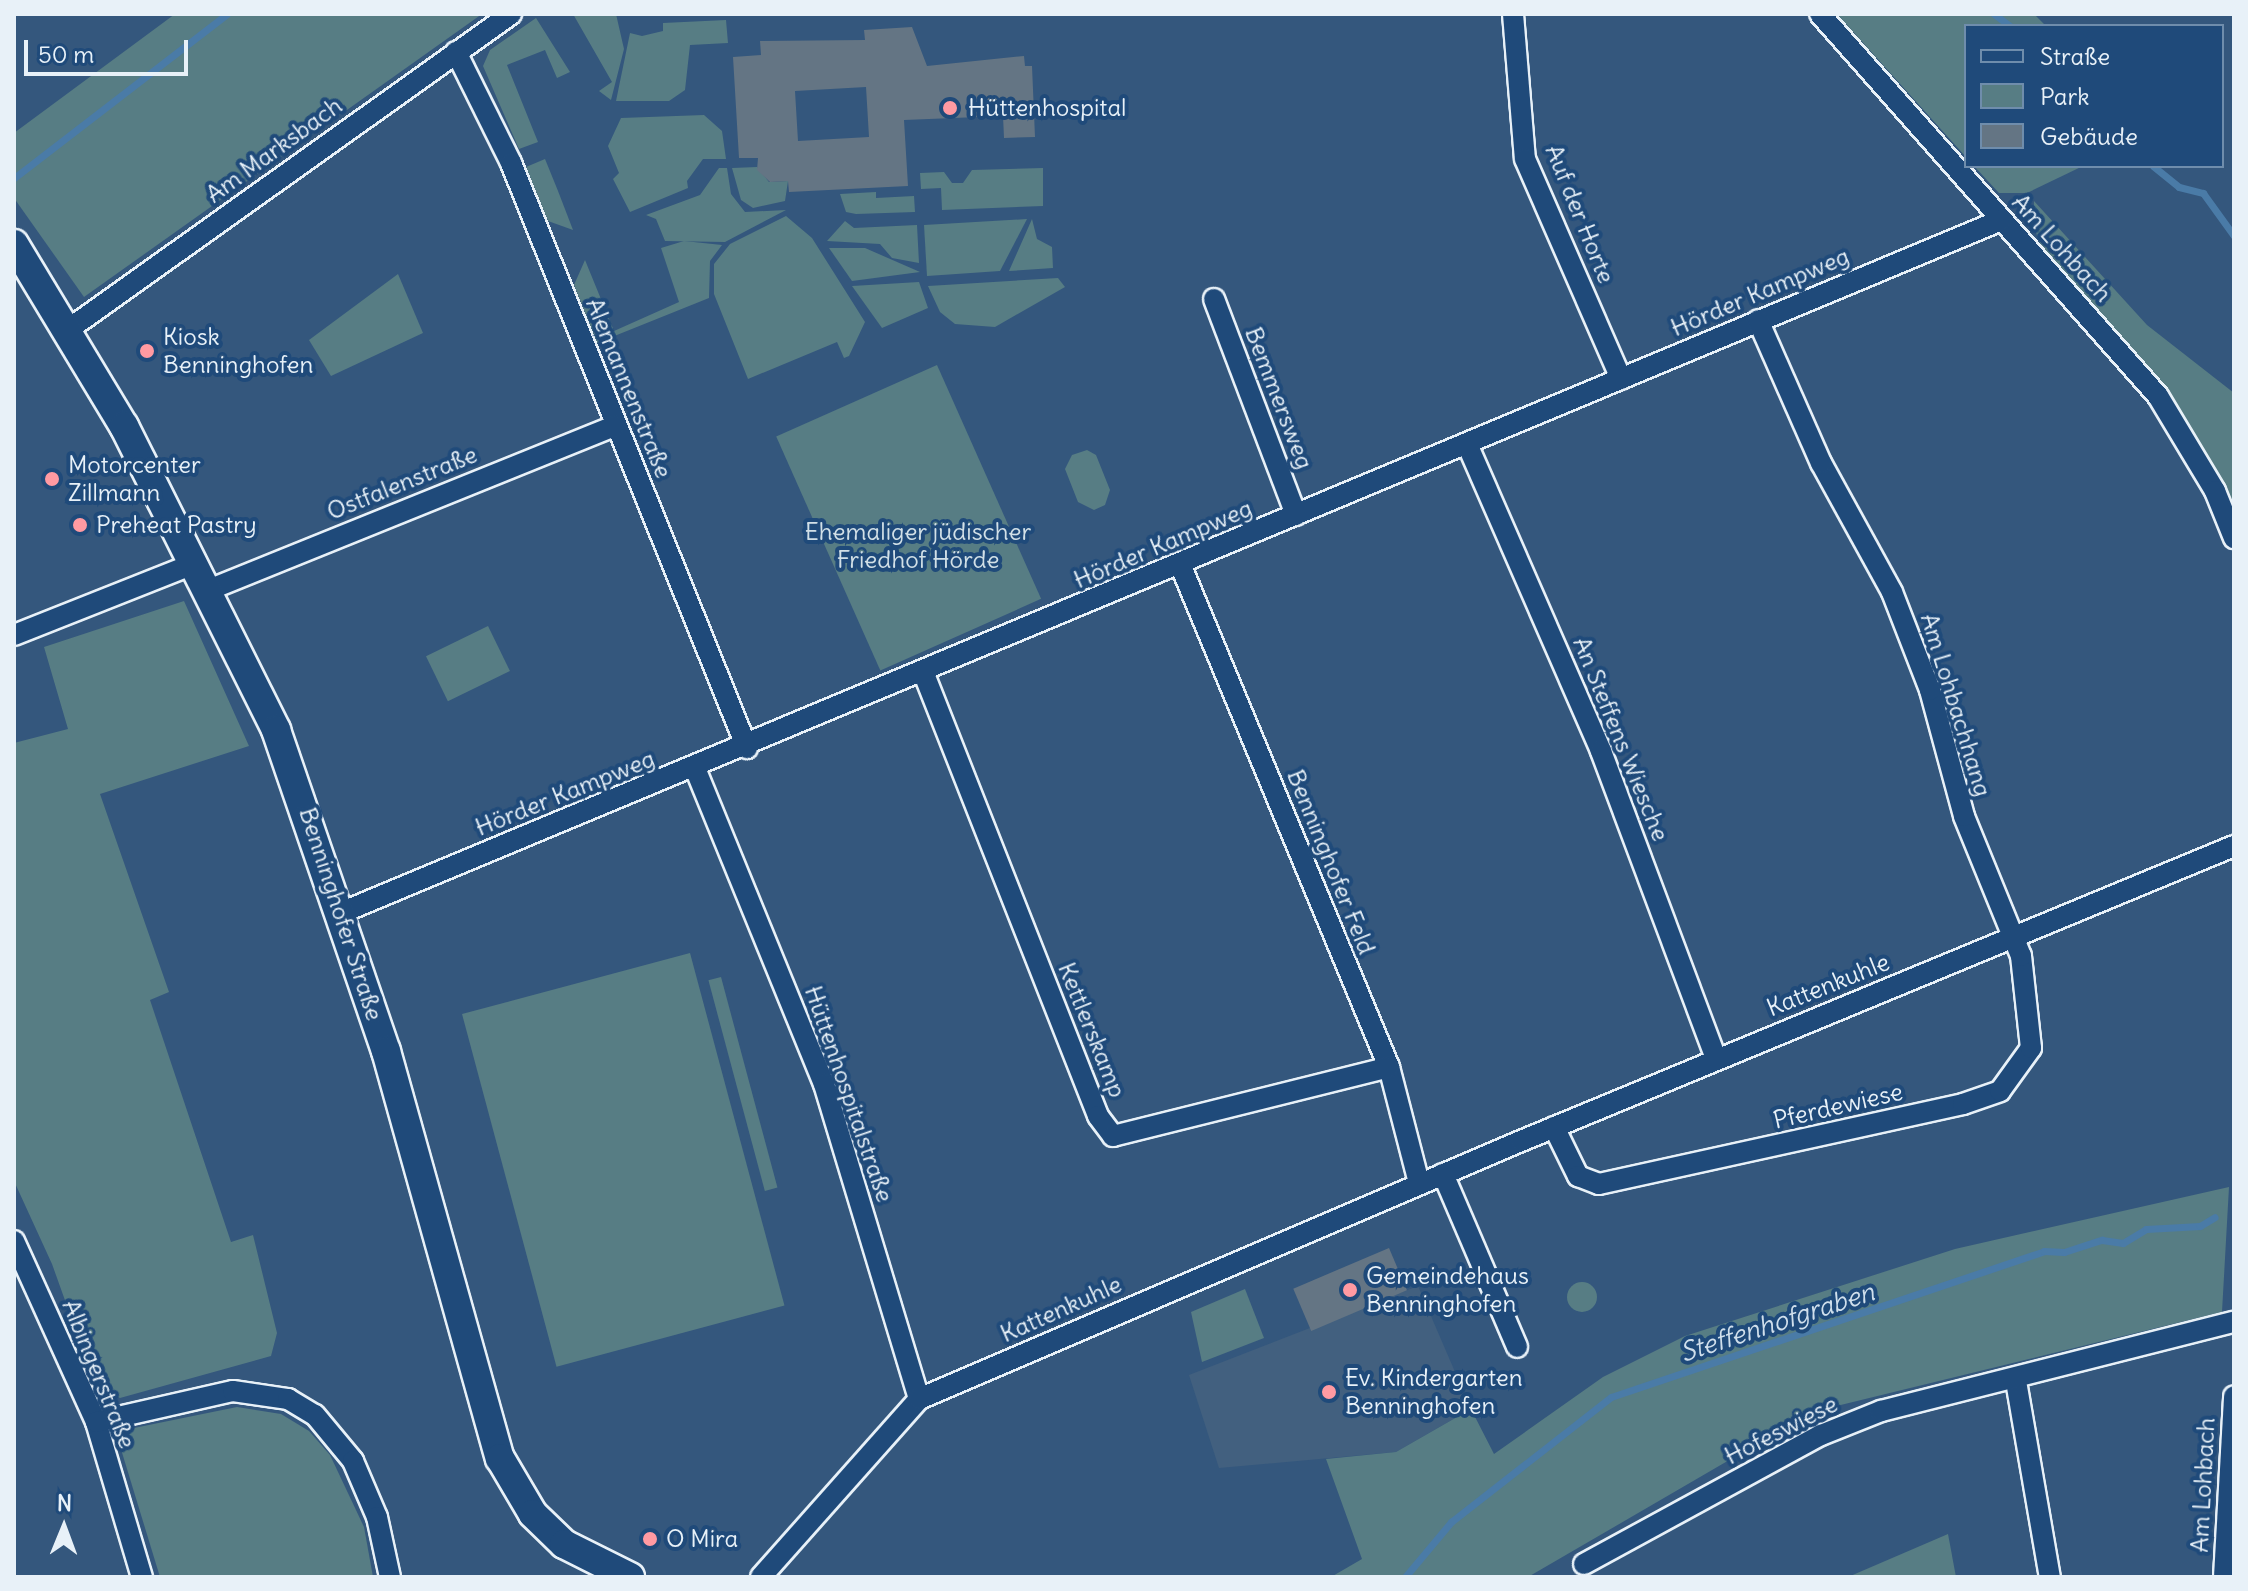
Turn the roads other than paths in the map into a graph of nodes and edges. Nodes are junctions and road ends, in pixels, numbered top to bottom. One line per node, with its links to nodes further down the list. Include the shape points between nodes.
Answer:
1 (511, 14): 4 (street, Am Marksbach)
2 (1513, 14): 10 (street, Auf der Horte, via 1525,159)
3 (1820, 14): 5 (street, Am Lohbach)
4 (456, 52): 9 (street, Am Marksbach); 11 (street, Alemannenstraße, via 511,163)
5 (2001, 220): 8 (street, Hörder Kampweg); 14 (street, Am Lohbach, via 2158,396 2215,491)
6 (14, 244): 9 (main road, Benninghofer Straße)
7 (1214, 299): 13 (street, Bemmersweg)
8 (1758, 320): 10 (street, Hörder Kampweg); 24 (street, Am Lohbachhang, via 1821,463 1892,592)
9 (69, 329): 15 (main road, Benninghofer Straße)
10 (1621, 379): 12 (street, Hörder Kampweg)
11 (614, 426): 17 (street, Ostfalenstraße); 20 (street, Alemannenstraße)
12 (1467, 444): 13 (street, Hörder Kampweg); 25 (street, An Steffens Wiesche, via 1601,751)
13 (1296, 515): 16 (street, Hörder Kampweg)
14 (2234, 538)
15 (196, 563): 17 (main road, Benninghofer Straße); 18 (street)
16 (1180, 564): 19 (street, Hörder Kampweg); 26 (street, Benninghofer Feld)
17 (211, 589): 23 (main road, Benninghofer Straße, via 276,730)
18 (14, 635)
19 (924, 674): 20 (street, Hörder Kampweg); 26 (street, Kettlerskamp, via 1098,1116 1113,1136)
20 (747, 748): 21 (street, Hörder Kampweg)
21 (695, 768): 23 (street, Hörder Kampweg); 35 (street, Hüttenhospitalstraße, via 824,1084)
22 (2234, 846): 24 (street, Kattenkuhle)
23 (343, 912): 40 (main road, Benninghofer Straße, via 500,1458 533,1514 564,1544)
24 (2011, 939): 25 (street, Kattenkuhle); 27 (street, Pferdewiese, via 2028,988 2031,1048 2000,1091 1599,1184 1578,1176)
25 (1716, 1059): 27 (street, Kattenkuhle)
26 (1389, 1067): 29 (street, Benninghofer Feld)
27 (1554, 1127): 28 (street, Kattenkuhle)
28 (1443, 1174): 29 (street, Kattenkuhle); 32 (street)
29 (1419, 1183): 35 (street, Kattenkuhle)
30 (14, 1241): 36 (street, Albingerstraße)
31 (2234, 1322): 33 (street, Hofeswiese)
32 (1517, 1347)
33 (2016, 1381): 37 (street, Hofeswiese, via 1881,1411 1821,1435); 42 (street)
34 (2234, 1396): 43 (street, Am Lohbach)
35 (919, 1399): 41 (street, Kattenkuhle)
36 (96, 1422): 38 (street, Albingerstraße); 39 (street, via 233,1391 288,1399 315,1415 353,1461 377,1517)
37 (1584, 1564)
38 (142, 1577)
39 (390, 1577)
40 (630, 1577)
41 (761, 1577)
42 (2050, 1577)
43 (2224, 1577)

